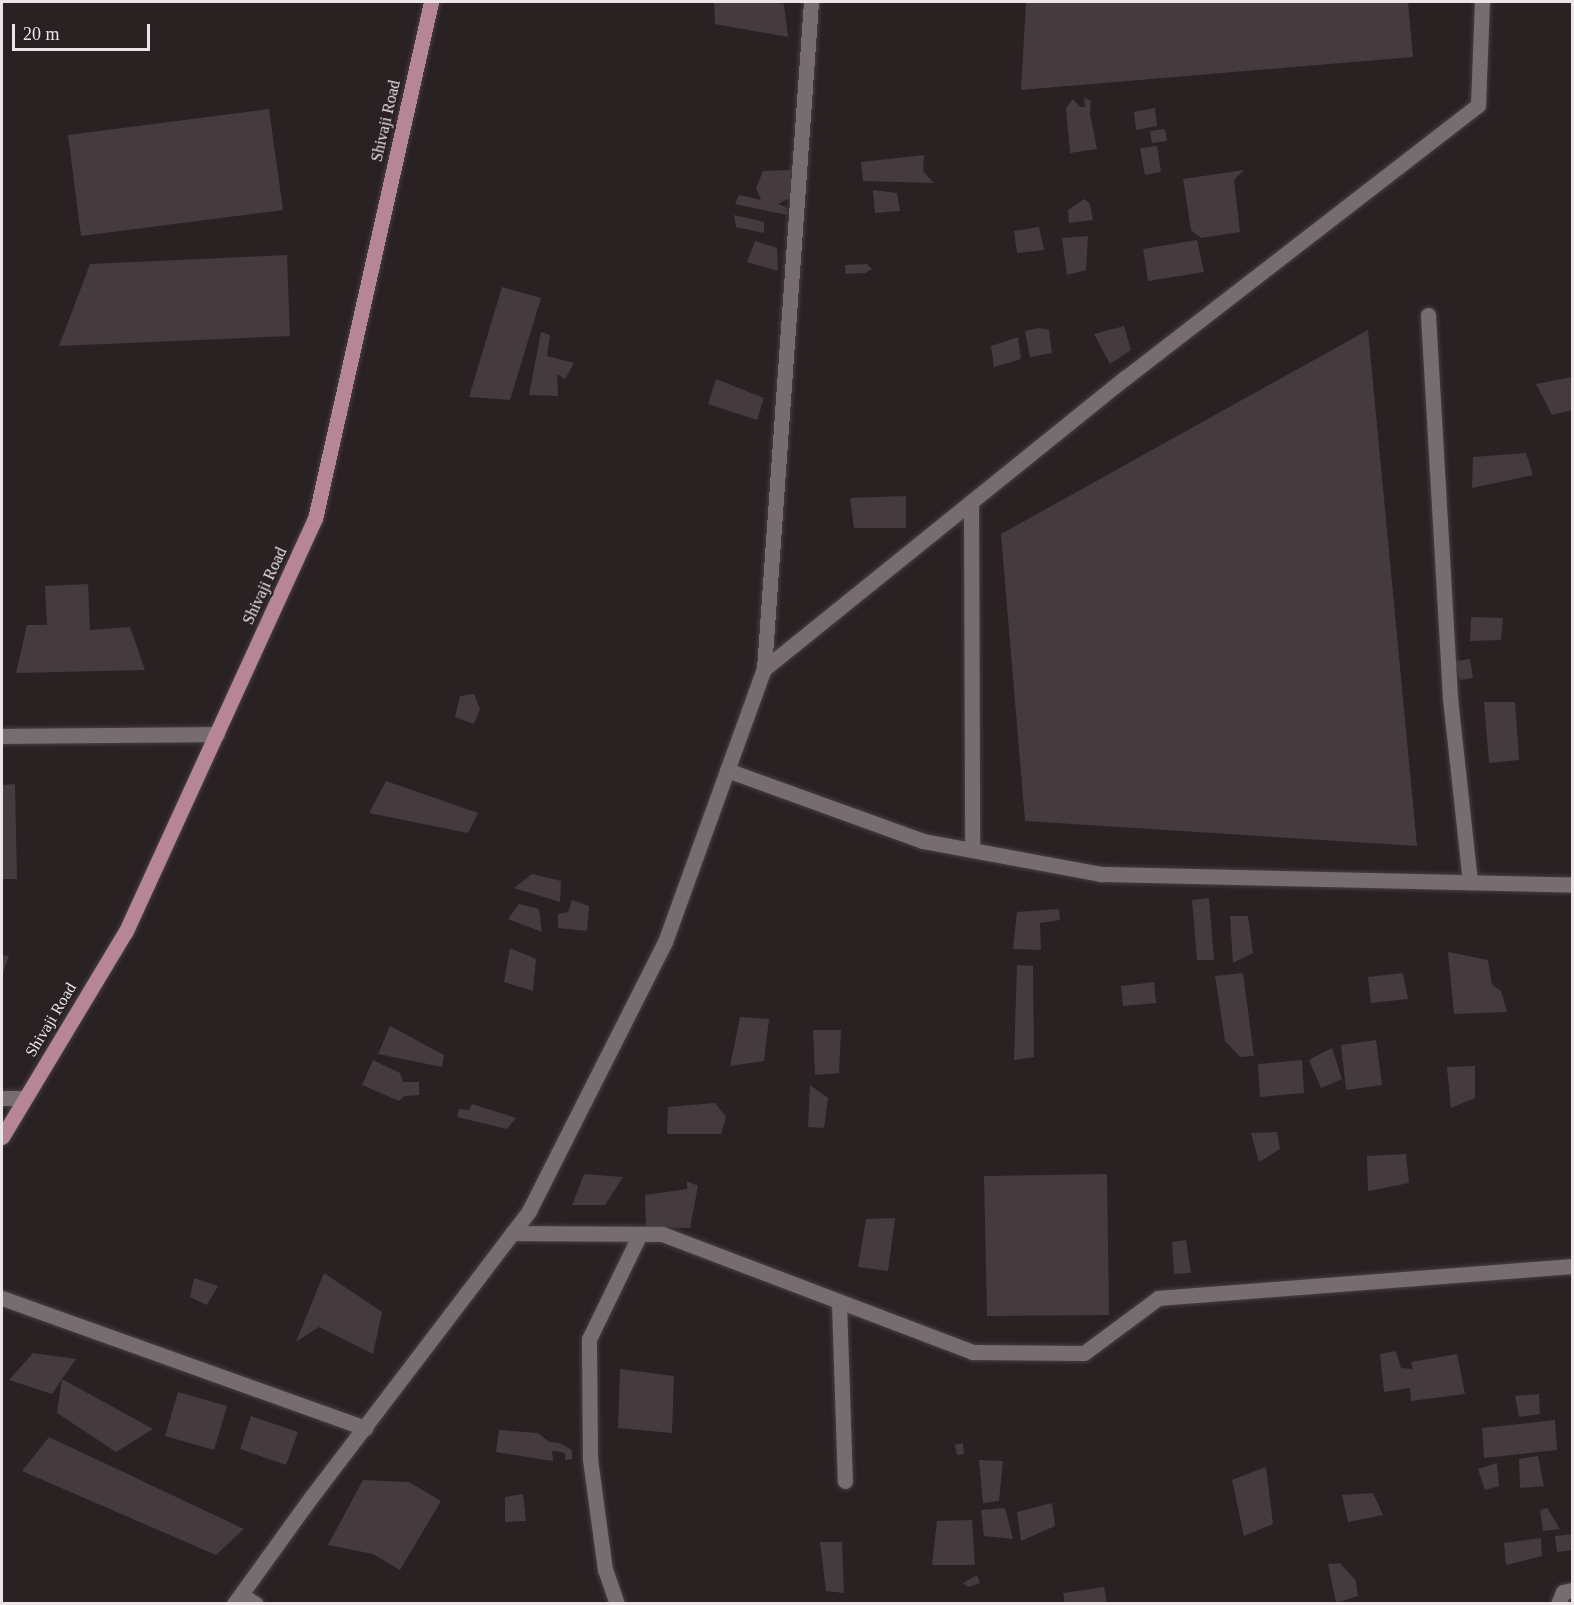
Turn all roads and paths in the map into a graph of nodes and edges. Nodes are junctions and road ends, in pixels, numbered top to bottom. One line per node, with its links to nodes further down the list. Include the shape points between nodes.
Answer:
1 (431, 2): 7 (main road, Shivaji Road, via 315,519)
2 (811, 2): 6 (street)
3 (1482, 2): 5 (street, via 1478,105)
4 (1428, 315): 11 (street, via 1450,698)
5 (971, 502): 6 (street); 10 (street)
6 (764, 669): 9 (street)
7 (216, 734): 8 (street); 14 (main road, Shivaji Road, via 126,932)
8 (2, 736)
9 (727, 770): 10 (street, via 923,841); 16 (street, via 665,942 529,1211)
10 (972, 850): 11 (street, via 1101,874)
11 (1470, 882): 12 (street)
12 (1572, 885)
13 (2, 1098): 14 (street)
14 (25, 1098): 15 (main road, Shivaji Road)
15 (2, 1137)
16 (512, 1233): 17 (street); 21 (street)
17 (640, 1234): 20 (street, via 662,1234); 26 (street, via 589,1339 590,1459 605,1570)
18 (1572, 1266): 20 (street, via 1158,1298 1084,1353 972,1352)
19 (2, 1298): 21 (street)
20 (839, 1303): 22 (street)
21 (364, 1428): 24 (street)
22 (845, 1481)
23 (1572, 1590): 27 (street, via 1563,1592)
24 (238, 1599): 25 (street)
25 (256, 1604)
26 (617, 1604)
27 (1558, 1604)

